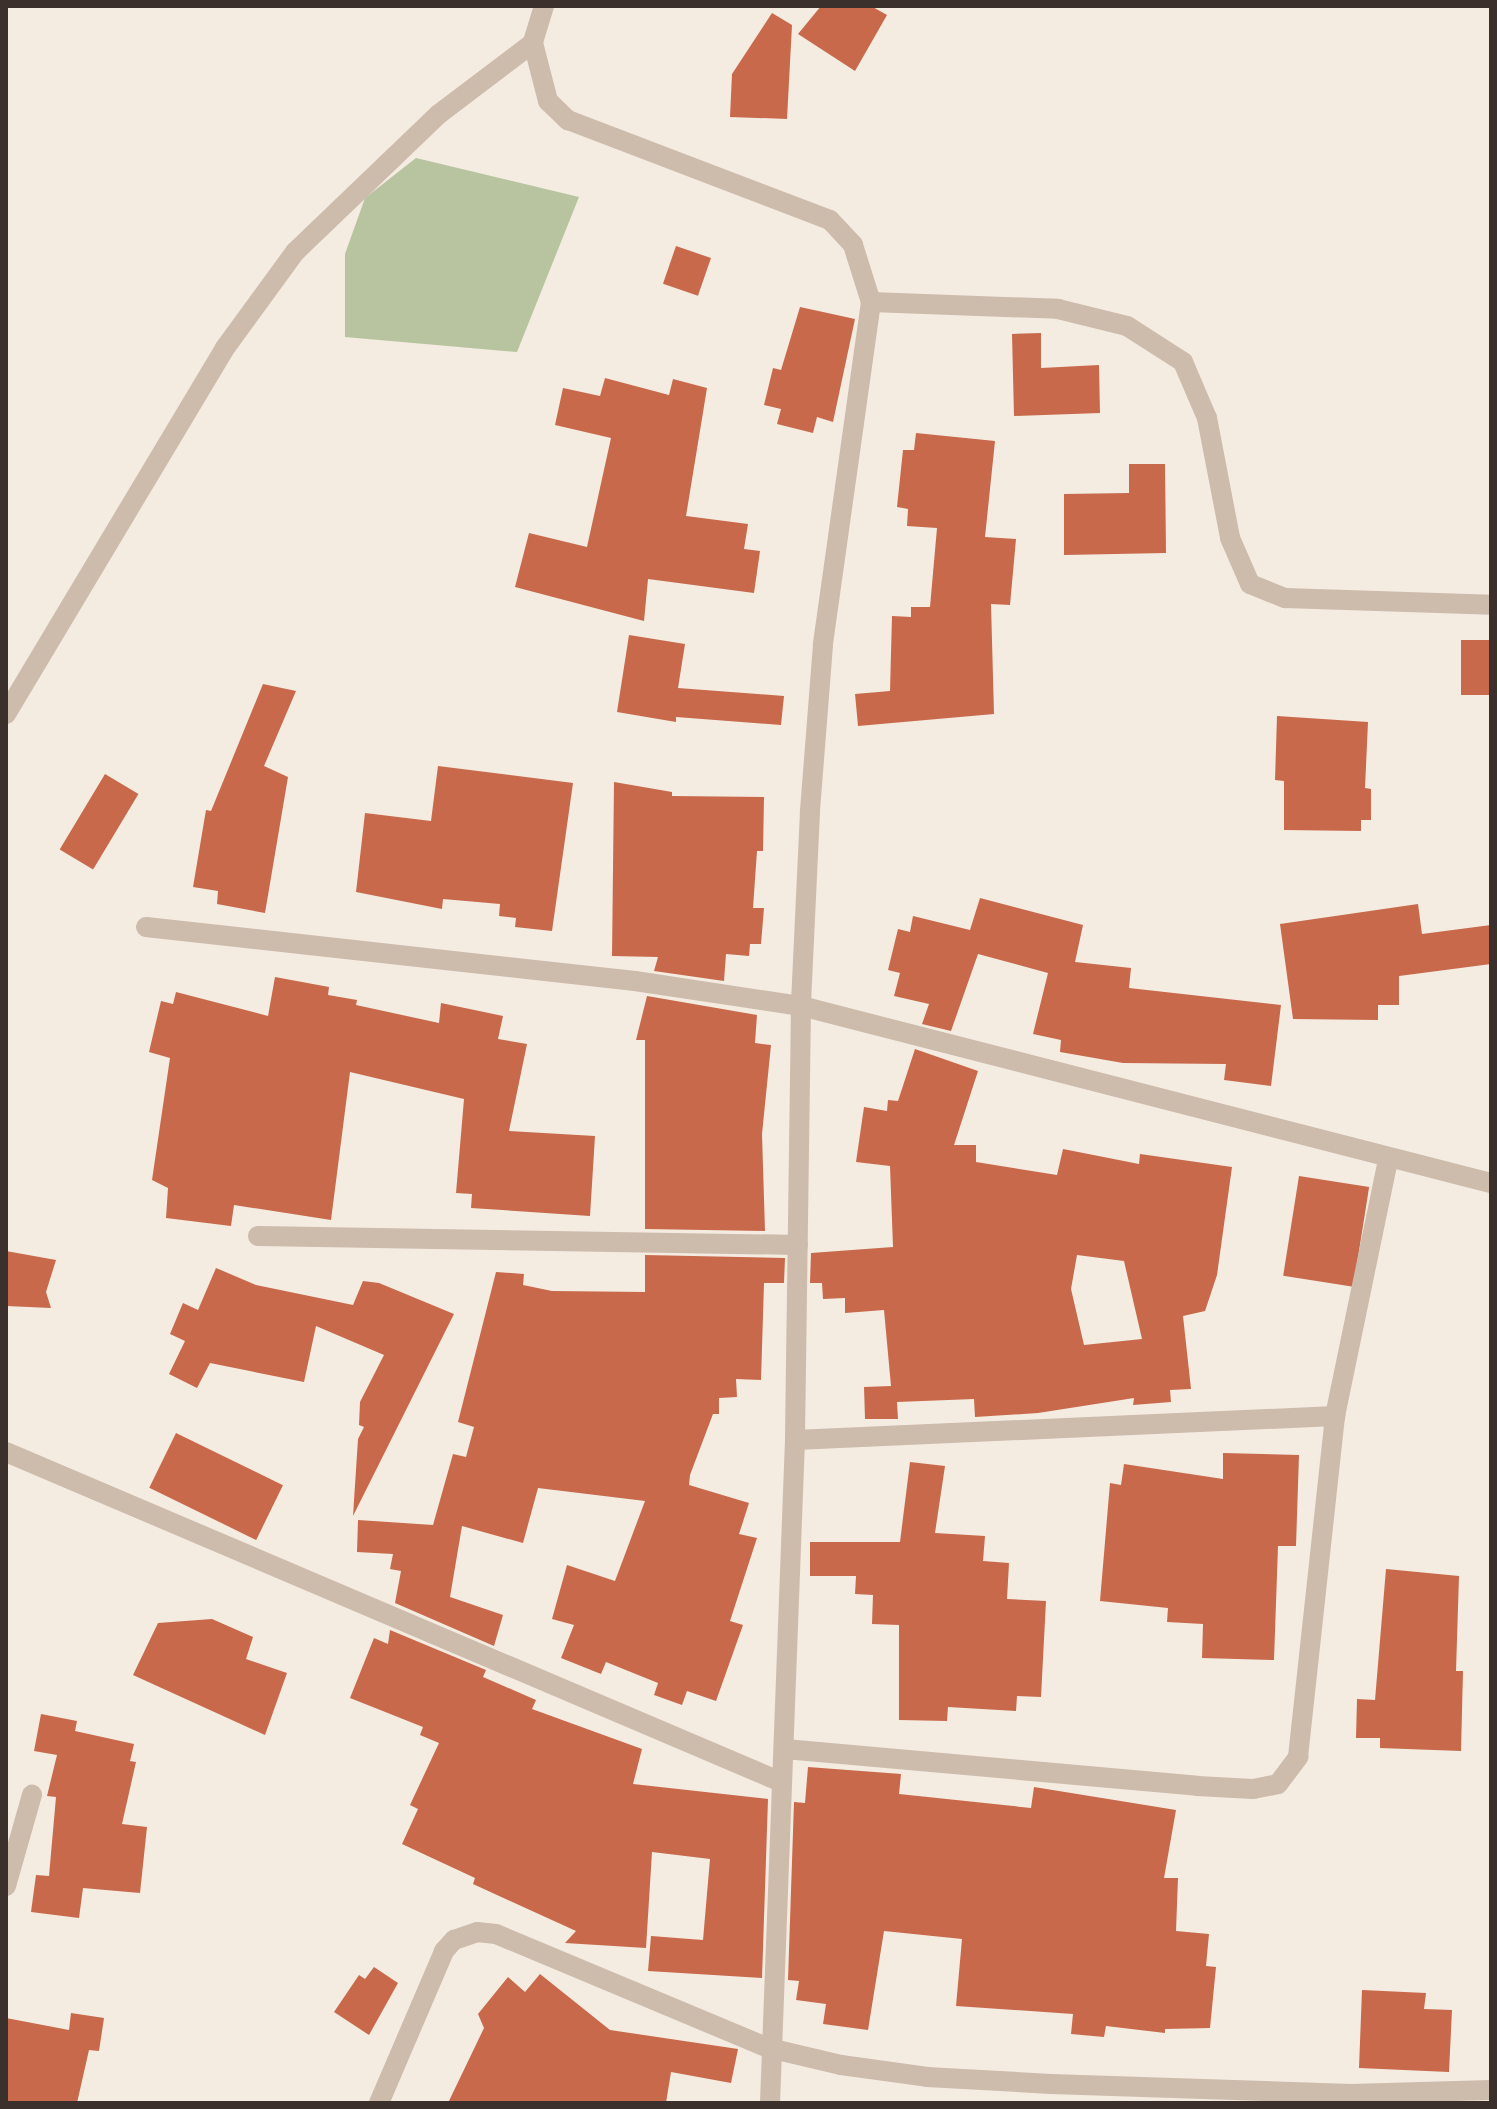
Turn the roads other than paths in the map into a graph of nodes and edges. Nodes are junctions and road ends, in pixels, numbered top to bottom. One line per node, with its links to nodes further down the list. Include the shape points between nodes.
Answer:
1 (544, 6): 2 (street)
2 (533, 43): 3 (street, via 548,101 568,120 830,220 853,245); 5 (street, via 439,114 295,252 225,348)
3 (871, 302): 4 (street, via 1012,304 1127,326 1183,362 1207,418 1230,538 1250,584 1285,598); 7 (street, via 823,645)
4 (1491, 605)
5 (6, 714)
6 (146, 927): 7 (street, via 635,981)
7 (801, 1006): 8 (street); 11 (street)
8 (1388, 1161): 9 (street); 12 (street)
9 (1491, 1183)
10 (258, 1236): 11 (street)
11 (798, 1245): 13 (street)
12 (1335, 1416): 13 (street); 15 (street, via 1298,1757 1278,1784 1253,1789 1197,1786)
13 (795, 1440): 15 (street)
14 (6, 1452): 16 (street)
15 (785, 1749): 16 (street)
16 (781, 1782): 19 (street)
17 (32, 1795): 18 (street)
18 (6, 1886)
19 (769, 2048): 21 (street, via 841,2065); 22 (street, via 496,1934 477,1932 454,1940 444,1951); 23 (street)
20 (1491, 2090): 21 (street)
21 (1050, 2094)
22 (379, 2103)
23 (770, 2103)

